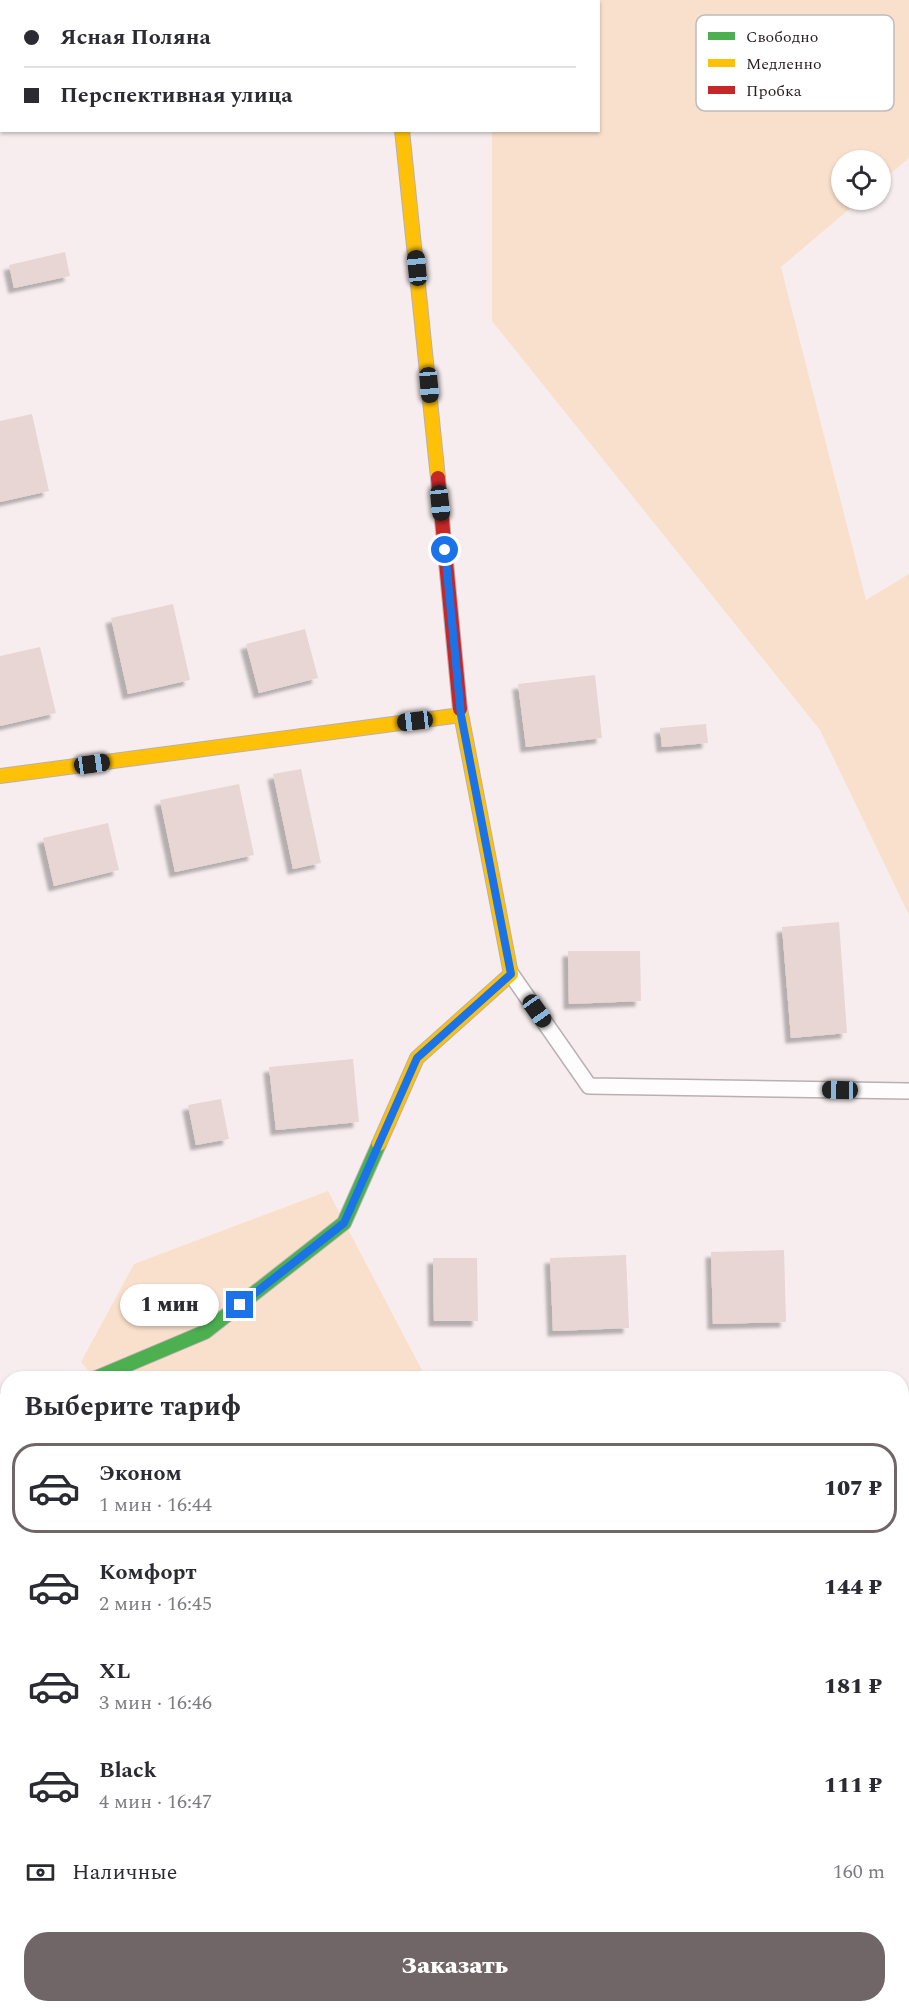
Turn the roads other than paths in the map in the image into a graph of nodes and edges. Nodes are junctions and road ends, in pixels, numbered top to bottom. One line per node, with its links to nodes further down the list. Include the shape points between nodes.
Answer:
1 (402, 132): 2 (street)
2 (461, 715): 3 (street); 4 (street)
3 (0, 776)
4 (511, 974): 5 (lane, via 589,1086); 6 (street, via 417,1058 344,1223 205,1332)
5 (909, 1091)
6 (113, 1371)

